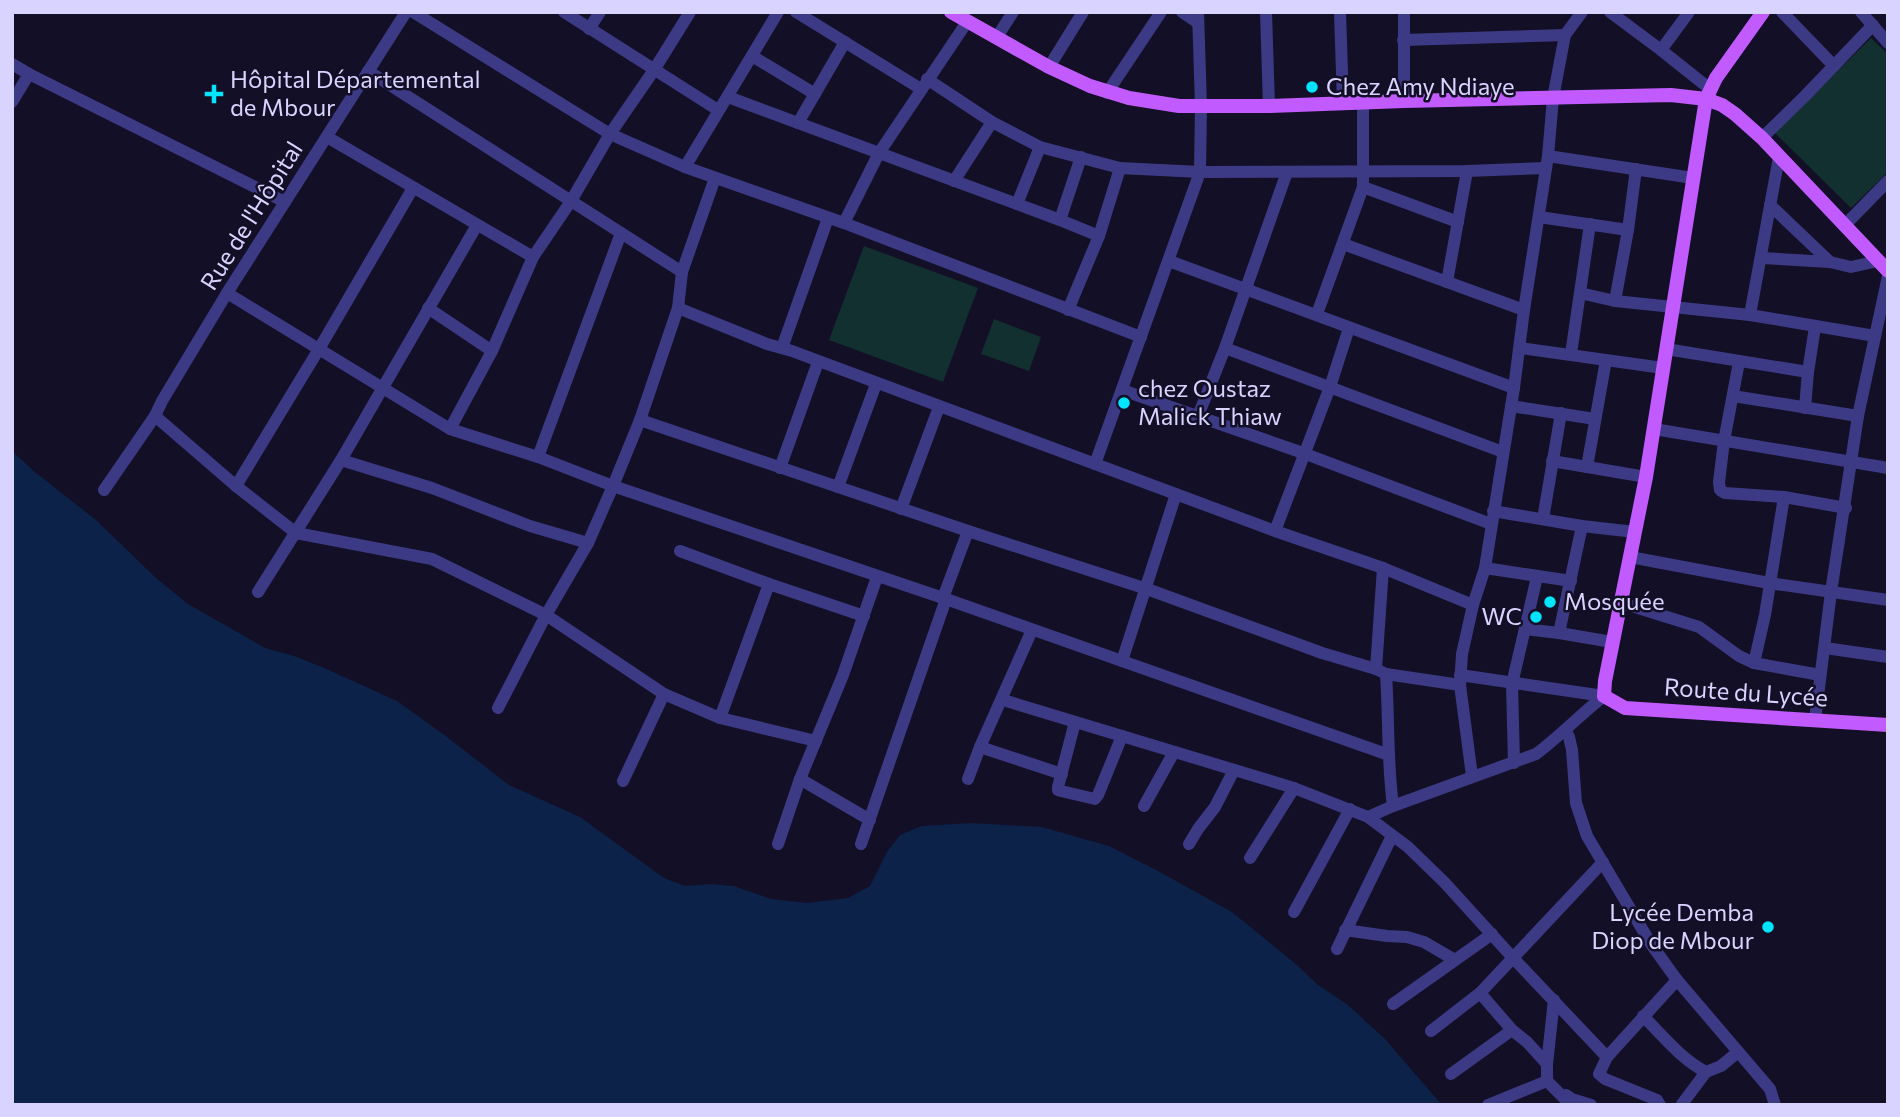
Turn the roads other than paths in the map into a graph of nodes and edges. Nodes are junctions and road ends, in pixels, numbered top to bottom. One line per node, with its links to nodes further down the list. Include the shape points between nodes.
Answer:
1 (406, 12): 37 (street, Rue de l'Hôpital)
2 (413, 12): 54 (street)
3 (564, 12): 25 (street)
4 (600, 12): 25 (street)
5 (690, 12): 36 (street)
6 (778, 12): 32 (street)
7 (796, 12): 29 (street)
8 (951, 12): 23 (main road)
9 (1013, 12): 27 (street)
10 (1083, 12): 35 (street)
11 (1161, 12): 40 (street)
12 (1182, 12): 22 (street)
13 (1266, 12): 50 (street)
14 (1340, 12): 48 (street)
15 (1404, 12): 28 (street)
16 (1582, 12): 26 (street)
17 (1610, 12): 31 (street)
18 (1689, 12): 31 (street)
19 (1763, 12): 42 (main road)
20 (1782, 12): 34 (street)
21 (1861, 12): 24 (street)
22 (1198, 17): 49 (street)
23 (967, 22): 27 (main road); 39 (street)
24 (1873, 25): 30 (street); 34 (street)
25 (589, 29): 36 (street)
26 (1565, 36): 28 (street); 44 (street)
27 (997, 37): 35 (main road)
28 (1403, 40): 45 (street)
29 (845, 42): 39 (street); 41 (street)
30 (1888, 43)
31 (1661, 50): 42 (street)
32 (752, 56): 41 (street); 43 (street)
33 (12, 64): 38 (street)
34 (1834, 66): 56 (street)
35 (1049, 67): 40 (main road)
36 (654, 70): 51 (street); 54 (street)
37 (368, 71): 55 (street, Rue de l'Hôpital); 75 (street)
38 (29, 74): 46 (street); 76 (street)
39 (924, 84): 52 (street); 58 (street)
40 (1107, 93): 49 (main road)
41 (815, 94): 53 (street)
42 (1708, 94): 44 (main road); 56 (main road); 70 (main road)
43 (728, 97): 51 (street); 53 (street)
44 (1553, 98): 45 (main road); 61 (street)
45 (1404, 101): 47 (main road)
46 (12, 102)
47 (1363, 102): 48 (main road); 67 (street)
48 (1343, 103): 50 (main road)
49 (1201, 106): 50 (main road); 68 (street)
50 (1269, 106)
51 (718, 110): 62 (street)
52 (992, 122): 57 (street); 71 (street)
53 (798, 123): 58 (street)
54 (610, 134): 62 (street); 75 (street)
55 (327, 137): 74 (street); 76 (street, Rue de l'Hôpital)
56 (1762, 138): 60 (main road)
57 (1040, 147): 59 (street); 77 (street)
58 (879, 153): 71 (street); 83 (street)
59 (1081, 157): 63 (street); 81 (street)
60 (1779, 157): 78 (street); 86 (main road)
61 (1547, 162): 64 (street); 65 (street); 79 (street)
62 (685, 167): 69 (street)
63 (1120, 168): 68 (street); 89 (street)
64 (1636, 169): 70 (street); 87 (street)
65 (1467, 171): 67 (street); 82 (street)
66 (1287, 172): 67 (street); 68 (street); 98 (street)
67 (1364, 172): 73 (street)
68 (1200, 173): 93 (street)
69 (715, 178): 80 (street); 96 (street)
70 (1693, 178): 103 (main road)
71 (954, 181): 77 (street)
72 (1888, 181): 86 (street)
73 (1363, 187): 82 (street); 90 (street)
74 (413, 188): 84 (street); 117 (street)
75 (571, 201): 88 (street); 91 (street)
76 (285, 202): 99 (street, Rue de l'Hôpital)
77 (1017, 204): 81 (street)
78 (1770, 205): 92 (street); 94 (street)
79 (1539, 217): 85 (street); 106 (street)
80 (828, 218): 83 (street); 114 (street)
81 (1060, 220): 89 (street)
82 (1458, 222): 97 (street)
83 (844, 223): 105 (street)
84 (477, 225): 91 (street); 104 (street)
85 (1590, 225): 87 (street); 100 (street)
86 (1845, 225): 95 (main road)
87 (1628, 230): 101 (street)
88 (621, 233): 96 (street); 146 (street)
89 (1099, 236): 105 (street)
90 (1343, 244): 97 (street); 107 (street)
91 (533, 257): 119 (street)
92 (1762, 258): 94 (street); 108 (street)
93 (1169, 261): 98 (street); 113 (street)
94 (1830, 262): 95 (street)
95 (1885, 270): 109 (street)
96 (682, 272): 102 (street)
97 (1447, 282): 106 (street)
98 (1244, 289): 107 (street); 115 (street)
99 (227, 293): 117 (street); 135 (street, Rue de l'Hôpital)
100 (1580, 293): 101 (street); 120 (street)
101 (1615, 301): 103 (street)
102 (678, 307): 114 (street); 140 (street)
103 (1672, 307): 108 (street); 118 (main road)
104 (428, 308): 119 (street); 127 (street)
105 (1068, 310): 113 (street)
106 (1524, 310): 116 (street)
107 (1317, 314): 111 (street)
108 (1751, 315): 110 (street)
109 (1884, 325): 112 (street)
110 (1815, 327): 112 (street); 125 (street)
111 (1349, 328): 128 (street); 129 (street)
112 (1875, 336): 138 (street)
113 (1141, 337): 130 (street)
114 (782, 348): 122 (street)
115 (1225, 348): 128 (street); 137 (street)
116 (1520, 348): 120 (street); 129 (street)
117 (320, 349): 127 (street); 155 (street)
118 (1666, 349): 123 (street); 124 (main road)
119 (492, 351): 141 (street)
120 (1571, 354): 121 (street)
121 (1606, 360): 124 (street); 139 (street)
122 (818, 362): 126 (street); 152 (street)
123 (1739, 362): 125 (street); 131 (street)
124 (1663, 368): 142 (main road)
125 (1808, 372): 134 (street)
126 (876, 384): 133 (street); 157 (street)
127 (382, 387): 141 (street); 147 (street)
128 (1330, 387): 144 (street); 145 (street)
129 (1514, 388): 132 (street)
130 (1122, 390): 137 (street); 150 (street)
131 (1732, 396): 134 (street); 143 (street)
132 (1511, 406): 136 (street); 144 (street)
133 (939, 407): 150 (street); 162 (street)
134 (1805, 408): 138 (street)
135 (156, 412): 155 (street); 158 (street, Rue de l'Hôpital)
136 (1561, 413): 139 (street); 148 (street)
137 (1198, 416): 145 (street)
138 (1858, 416): 149 (street)
139 (1595, 419): 151 (street)
140 (640, 420): 152 (street); 156 (street)
141 (450, 429): 146 (street)
142 (1654, 429): 143 (street); 154 (main road)
143 (1724, 441): 149 (street); 160 (street, via 1722,492)
144 (1503, 452): 163 (street)
145 (1303, 453): 163 (street); 167 (street)
146 (538, 457): 156 (street)
147 (341, 460): 169 (street); 170 (street)
148 (1552, 461): 151 (street); 164 (street)
149 (1853, 461): 153 (street); 161 (street)
150 (1095, 464): 159 (street)
151 (1587, 467): 154 (street)
152 (780, 468): 157 (street)
153 (1888, 468)
154 (1646, 477): 168 (main road)
155 (236, 486): 169 (street)
156 (613, 486): 170 (street); 175 (street)
157 (838, 487): 162 (street)
158 (104, 490)
159 (1176, 494): 167 (street); 180 (street)
160 (1784, 497): 161 (street); 178 (street)
161 (1846, 508): 182 (street)
162 (901, 509): 166 (street)
163 (1492, 518): 164 (street); 174 (street)
164 (1542, 519): 165 (street)
165 (1582, 526): 168 (street); 177 (street)
166 (968, 531): 180 (street); 183 (street)
167 (1275, 531): 173 (street)
168 (1635, 532): 172 (main road)
169 (296, 533): 181 (street); 187 (street, via 432,559)
170 (588, 543): 187 (street)
171 (680, 551): 179 (street)
172 (1630, 556): 178 (street); 185 (main road)
173 (1383, 568): 186 (street); 197 (street)
174 (1485, 568): 176 (street); 186 (street)
175 (877, 577): 183 (street); 188 (street)
176 (1537, 577): 177 (street); 189 (street)
177 (1571, 581): 191 (street)
178 (1769, 583): 182 (street); 196 (street)
179 (769, 584): 188 (street); 205 (street)
180 (1147, 589): 195 (street); 197 (street)
181 (258, 592)
182 (1831, 592): 184 (street); 193 (street)
183 (944, 598): 190 (street); 227 (street)
184 (1888, 600)
185 (1622, 603): 192 (main road); 196 (street, via 1699,627)
186 (1474, 605): 199 (street)
187 (546, 615): 201 (street); 204 (street)
188 (864, 616): 211 (street)
189 (1525, 629): 191 (street); 200 (street)
190 (1032, 630): 195 (street); 203 (street)
191 (1559, 632): 192 (street)
192 (1612, 642): 202 (main road)
193 (1825, 648): 194 (street); 198 (street)
194 (1888, 657)
195 (1122, 661): 214 (street)
196 (1754, 663): 198 (street)
197 (1381, 671): 199 (street); 214 (street)
198 (1820, 675): 206 (street)
199 (1460, 680): 200 (street); 218 (street)
200 (1512, 684): 202 (street); 215 (street)
201 (664, 694): 205 (street); 221 (street)
202 (1604, 696): 206 (main road, Route du Lycée, via 1625,708); 209 (street)
203 (1003, 700): 207 (street); 212 (street)
204 (498, 708)
205 (720, 718): 211 (street)
206 (1815, 720): 208 (main road, Route du Lycée)
207 (1075, 722): 210 (street); 217 (street)
208 (1888, 725)
209 (1564, 730): 215 (street, via 1536,754); 233 (street, via 1572,750 1581,821)
210 (1122, 736): 213 (street); 217 (street, via 1095,799 1058,790)
211 (816, 741): 219 (street)
212 (980, 747): 217 (street); 220 (street)
213 (1174, 752): 216 (street); 223 (street)
214 (1389, 755): 224 (street)
215 (1514, 763): 218 (street)
216 (1234, 770): 222 (street); 231 (street, via 1216,807)
217 (1062, 774)
218 (1472, 776): 224 (street)
219 (800, 779): 227 (street); 229 (street)
220 (968, 779)
221 (624, 781)
222 (1294, 788): 225 (street); 232 (street)
223 (1144, 806)
224 (1393, 806): 226 (street)
225 (1350, 809): 226 (street); 234 (street)
226 (1368, 817): 228 (street)
227 (870, 820): 230 (street)
228 (1392, 836): 235 (street); 236 (street, via 1445,883)
229 (778, 844)
230 (861, 844)
231 (1189, 844)
232 (1250, 858)
233 (1603, 862): 238 (street); 240 (street)
234 (1294, 912)
235 (1345, 930): 237 (street); 239 (street, via 1407,937)
236 (1492, 934): 238 (street); 239 (street)
237 (1336, 949)
238 (1514, 959): 241 (street); 242 (street)
239 (1455, 960): 243 (street)
240 (1677, 980): 244 (street); 247 (street)
241 (1480, 993): 245 (street); 246 (street)
242 (1554, 1000): 248 (street); 249 (street)
243 (1393, 1004)
244 (1643, 1016): 248 (street); 250 (street, via 1685,1059)
245 (1512, 1030): 249 (street); 251 (street)
246 (1431, 1031)
247 (1738, 1052): 250 (street); 259 (street, via 1770,1090)
248 (1607, 1056): 257 (street, via 1600,1074 1605,1079)
249 (1547, 1064): 252 (street)
250 (1706, 1072): 254 (street)
251 (1451, 1074)
252 (1552, 1085): 253 (street); 255 (street); 256 (street)
253 (1568, 1104)
254 (1687, 1104): 258 (street)
255 (1488, 1105)
256 (1591, 1105)
257 (1660, 1105)
258 (1666, 1105)
259 (1775, 1105)

